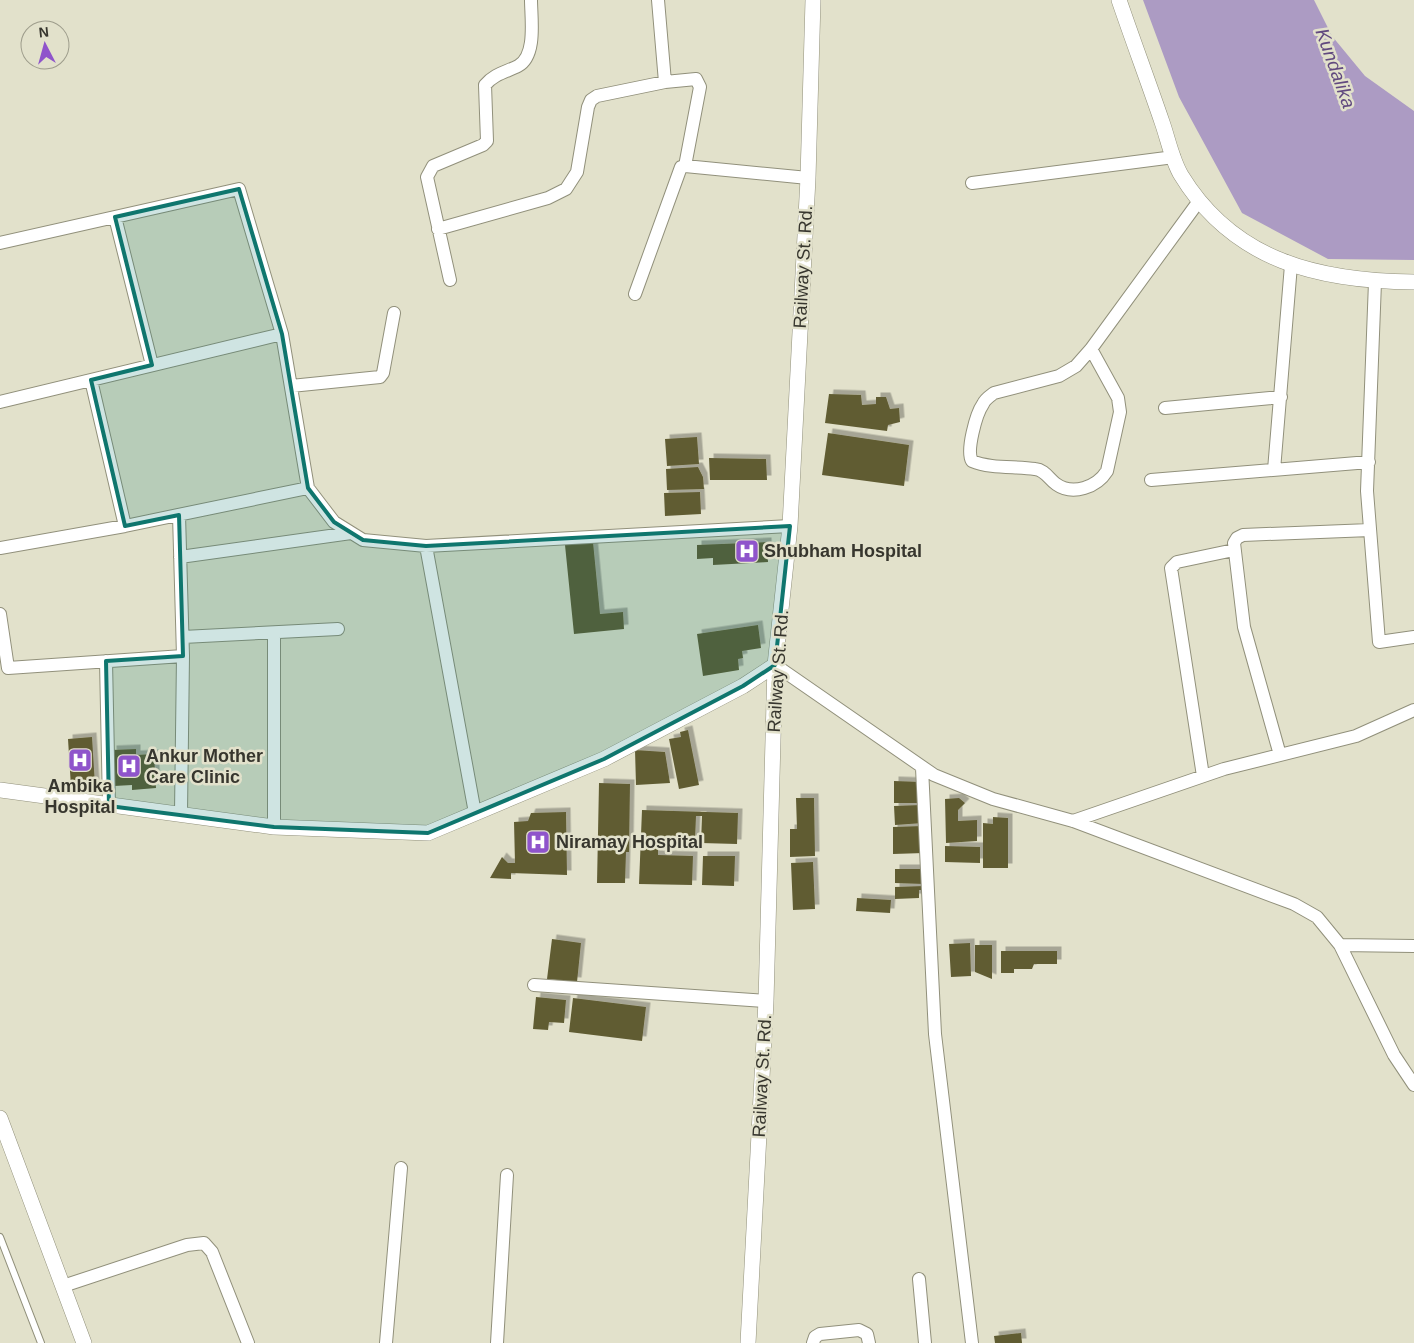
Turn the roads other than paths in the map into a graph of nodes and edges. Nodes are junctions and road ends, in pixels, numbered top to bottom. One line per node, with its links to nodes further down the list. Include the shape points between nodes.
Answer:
1 (531, 0): 12 (street, via 527,59 485,85 487,141 483,146 429,171 427,185)
2 (658, 0): 5 (street)
3 (813, 0): 8 (street, Railway St. Rd.)
4 (1119, 0): 6 (street)
5 (665, 82): 7 (street, via 690,78 700,87); 12 (street, via 591,100 577,172 573,181 558,195)
6 (1174, 157): 9 (street); 10 (street, via 1180,174)
7 (685, 166): 8 (street); 18 (street, via 678,169)
8 (808, 178): 34 (street, Railway St. Rd.)
9 (972, 183)
10 (1199, 201): 14 (street, via 1239,238); 21 (street)
11 (115, 217): 13 (street); 20 (street, via 239,189); 22 (street)
12 (438, 230): 15 (street)
13 (0, 243)
14 (1291, 265): 16 (street, via 1339,278); 25 (street)
15 (450, 280)
16 (1375, 282): 17 (street); 28 (street)
17 (1414, 282)
18 (635, 294)
19 (394, 313): 24 (street, via 380,377)
20 (282, 334): 22 (street); 24 (street)
21 (1091, 349): 21 (street, via 1076,366 1059,376 994,393 987,398 969,449 972,461 1040,470 1065,488 1077,490 1103,478 1120,412 1118,398)
22 (152, 366): 23 (street)
23 (91, 380): 26 (street); 33 (street)
24 (291, 386): 31 (street)
25 (1280, 397): 27 (street); 29 (street)
26 (0, 402)
27 (1165, 408)
28 (1369, 462): 29 (street); 35 (street)
29 (1274, 470): 30 (street)
30 (1151, 480)
31 (308, 488): 32 (street); 36 (street, via 334,522)
32 (179, 515): 33 (street); 40 (street)
33 (125, 526): 38 (street)
34 (790, 526): 37 (street); 48 (street, Railway St. Rd.)
35 (1370, 530): 39 (street, via 1243,535 1237,538); 45 (street, via 1379,642)
36 (351, 533): 37 (street, via 363,540); 40 (street)
37 (426, 546): 56 (street)
38 (0, 548)
39 (1234, 550): 50 (street, via 1244,627); 52 (street, via 1177,562 1171,568)
40 (180, 557): 44 (street)
41 (0, 614): 47 (street, via 8,668)
42 (338, 630): 43 (street)
43 (274, 632): 44 (street); 58 (street)
44 (183, 637): 46 (street)
45 (1414, 637)
46 (183, 656): 47 (street); 55 (street)
47 (106, 661): 54 (street)
48 (775, 665): 51 (street); 56 (street, via 743,686 604,759); 62 (street, Railway St. Rd.)
49 (1414, 710): 50 (street, via 1356,736)
50 (1280, 755): 52 (street)
51 (922, 768): 57 (street, via 993,799); 79 (street, via 935,1034)
52 (1203, 776): 57 (street)
53 (0, 790): 54 (street)
54 (109, 806): 55 (street)
55 (181, 813): 58 (street)
56 (475, 813): 58 (street, via 428,833)
57 (1073, 821): 59 (street, via 1306,910 1317,917)
58 (274, 826)
59 (1340, 945): 60 (street); 63 (street, via 1394,1055)
60 (1414, 946)
61 (534, 985): 62 (street)
62 (766, 1000): 75 (street, Railway St. Rd.)
63 (1414, 1085)
64 (0, 1118): 69 (street)
65 (401, 1168): 73 (street)
66 (507, 1175): 74 (street)
67 (0, 1237): 70 (lane)
68 (919, 1279): 78 (street)
69 (63, 1286): 71 (street); 72 (street, via 187,1245 204,1243 212,1252)
70 (41, 1343)
71 (84, 1343)
72 (248, 1343)
73 (386, 1343)
74 (497, 1343)
75 (748, 1343)
76 (813, 1343): 77 (street, via 820,1334 859,1330 865,1332)
77 (868, 1343)
78 (924, 1343)
79 (972, 1343)

